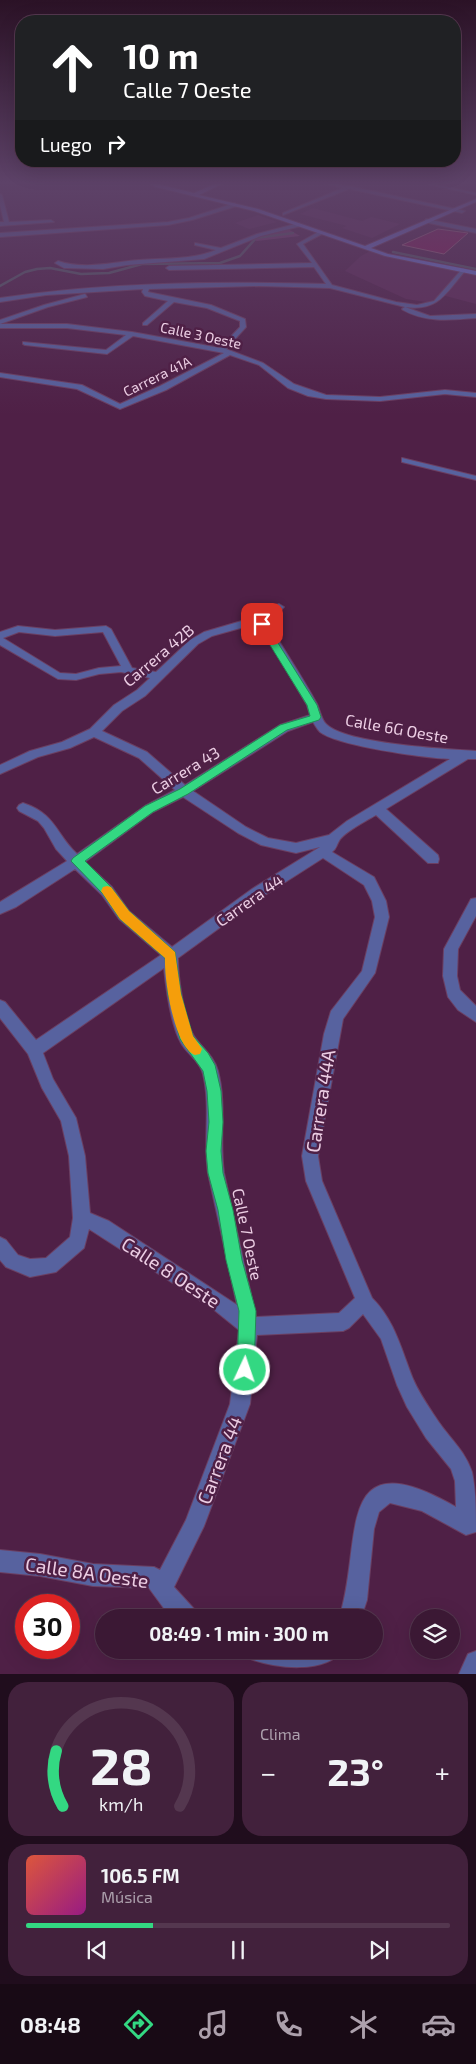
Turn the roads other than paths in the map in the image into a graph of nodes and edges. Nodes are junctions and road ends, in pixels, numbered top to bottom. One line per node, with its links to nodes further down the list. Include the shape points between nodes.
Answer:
1 (177, 259): 4 (street, via 103,267)
2 (310, 259): 5 (street)
3 (413, 259): 7 (main road)
4 (58, 263)
5 (314, 265): 6 (street); 9 (street)
6 (160, 268)
7 (463, 270): 8 (main road); 14 (street, via 436,302 417,307)
8 (476, 272)
9 (330, 286): 10 (street, via 228,284); 14 (street)
10 (146, 289): 11 (street); 12 (street, via 148,295)
11 (109, 290): 13 (street, via 46,292); 16 (street, via 46,306)
12 (173, 299): 17 (street); 20 (street, via 209,306 242,320 243,327)
13 (0, 300)
14 (396, 304): 15 (street, via 411,313 425,316)
15 (476, 316)
16 (0, 324): 18 (street, Calle 3 Oeste, via 67,326)
17 (144, 324)
18 (132, 334): 19 (street, via 107,352); 20 (street, Calle 3 Oeste)
19 (25, 343)
20 (222, 350): 21 (street, Calle 3 Oeste)
21 (231, 352): 22 (street, Carrera 41A, via 120,407 79,387); 23 (street, Calle 3 Oeste, via 261,364 291,386 326,397 346,400 445,392)
22 (0, 375)
23 (476, 396)
24 (405, 460): 25 (street)
25 (476, 478)
26 (279, 607): 27 (street, Carrera 42B)
27 (254, 621): 31 (street, Carrera 42B, via 208,634 184,650); 32 (street, Calle 6G Oeste, via 266,628)
28 (0, 636): 30 (street, via 18,629 55,633 106,629)
29 (0, 641): 30 (street, via 58,676 76,677 99,671)
30 (128, 670): 31 (street)
31 (159, 676): 33 (street, Carrera 42B, via 118,708)
32 (316, 717): 34 (street, Calle 6G Oeste, via 324,728 340,736 442,754); 36 (street, Carrera 43, via 284,728)
33 (94, 732): 35 (street); 36 (street, via 143,755)
34 (470, 755): 38 (street, Carrera 44)
35 (0, 770)
36 (184, 792): 39 (street, via 265,842 296,848); 42 (street, Carrera 43, via 149,809)
37 (23, 808): 42 (street, via 42,818 60,846)
38 (378, 809): 39 (street, Carrera 44); 41 (street)
39 (333, 839): 40 (street, Carrera 44, via 332,845)
40 (323, 852): 45 (street, Carrera 44, via 242,903); 52 (street, Carrera 44A, via 368,881 379,901 382,917 368,973 336,1016 310,1156 314,1181)
41 (433, 859)
42 (77, 861): 44 (street, Carrera 43); 45 (street, via 107,891 124,915)
43 (476, 903): 47 (street, via 451,949 450,976 454,992)
44 (0, 908)
45 (171, 956): 48 (street, Carrera 44); 51 (street, Calle 7 Oeste, via 174,994 187,1039 210,1069 216,1173)
46 (0, 1007): 48 (street)
47 (476, 1015)
48 (34, 1050): 49 (street, via 47,1083 68,1118 77,1156)
49 (82, 1218): 50 (street, via 78,1242 50,1266 30,1268 12,1261); 53 (street, Calle 8 Oeste, via 103,1227 220,1303)
50 (0, 1246)
51 (242, 1293): 53 (street, Carrera 44, via 248,1311)
52 (366, 1304): 53 (street, via 358,1306 343,1322); 54 (street, via 388,1330 406,1386 431,1428 456,1454 466,1484)
53 (248, 1326): 56 (street, Carrera 44, via 240,1404 194,1526)
54 (471, 1523): 58 (street, via 414,1497 388,1492 370,1506)
55 (0, 1561): 56 (street, Calle 8A Oeste, via 93,1575 154,1578)
56 (162, 1589): 57 (street, Calle 8A Oeste)
57 (178, 1609)
58 (353, 1609)
59 (300, 1659): 60 (street)
60 (321, 1659)
61 (476, 1662): 62 (street)
62 (470, 1674)

